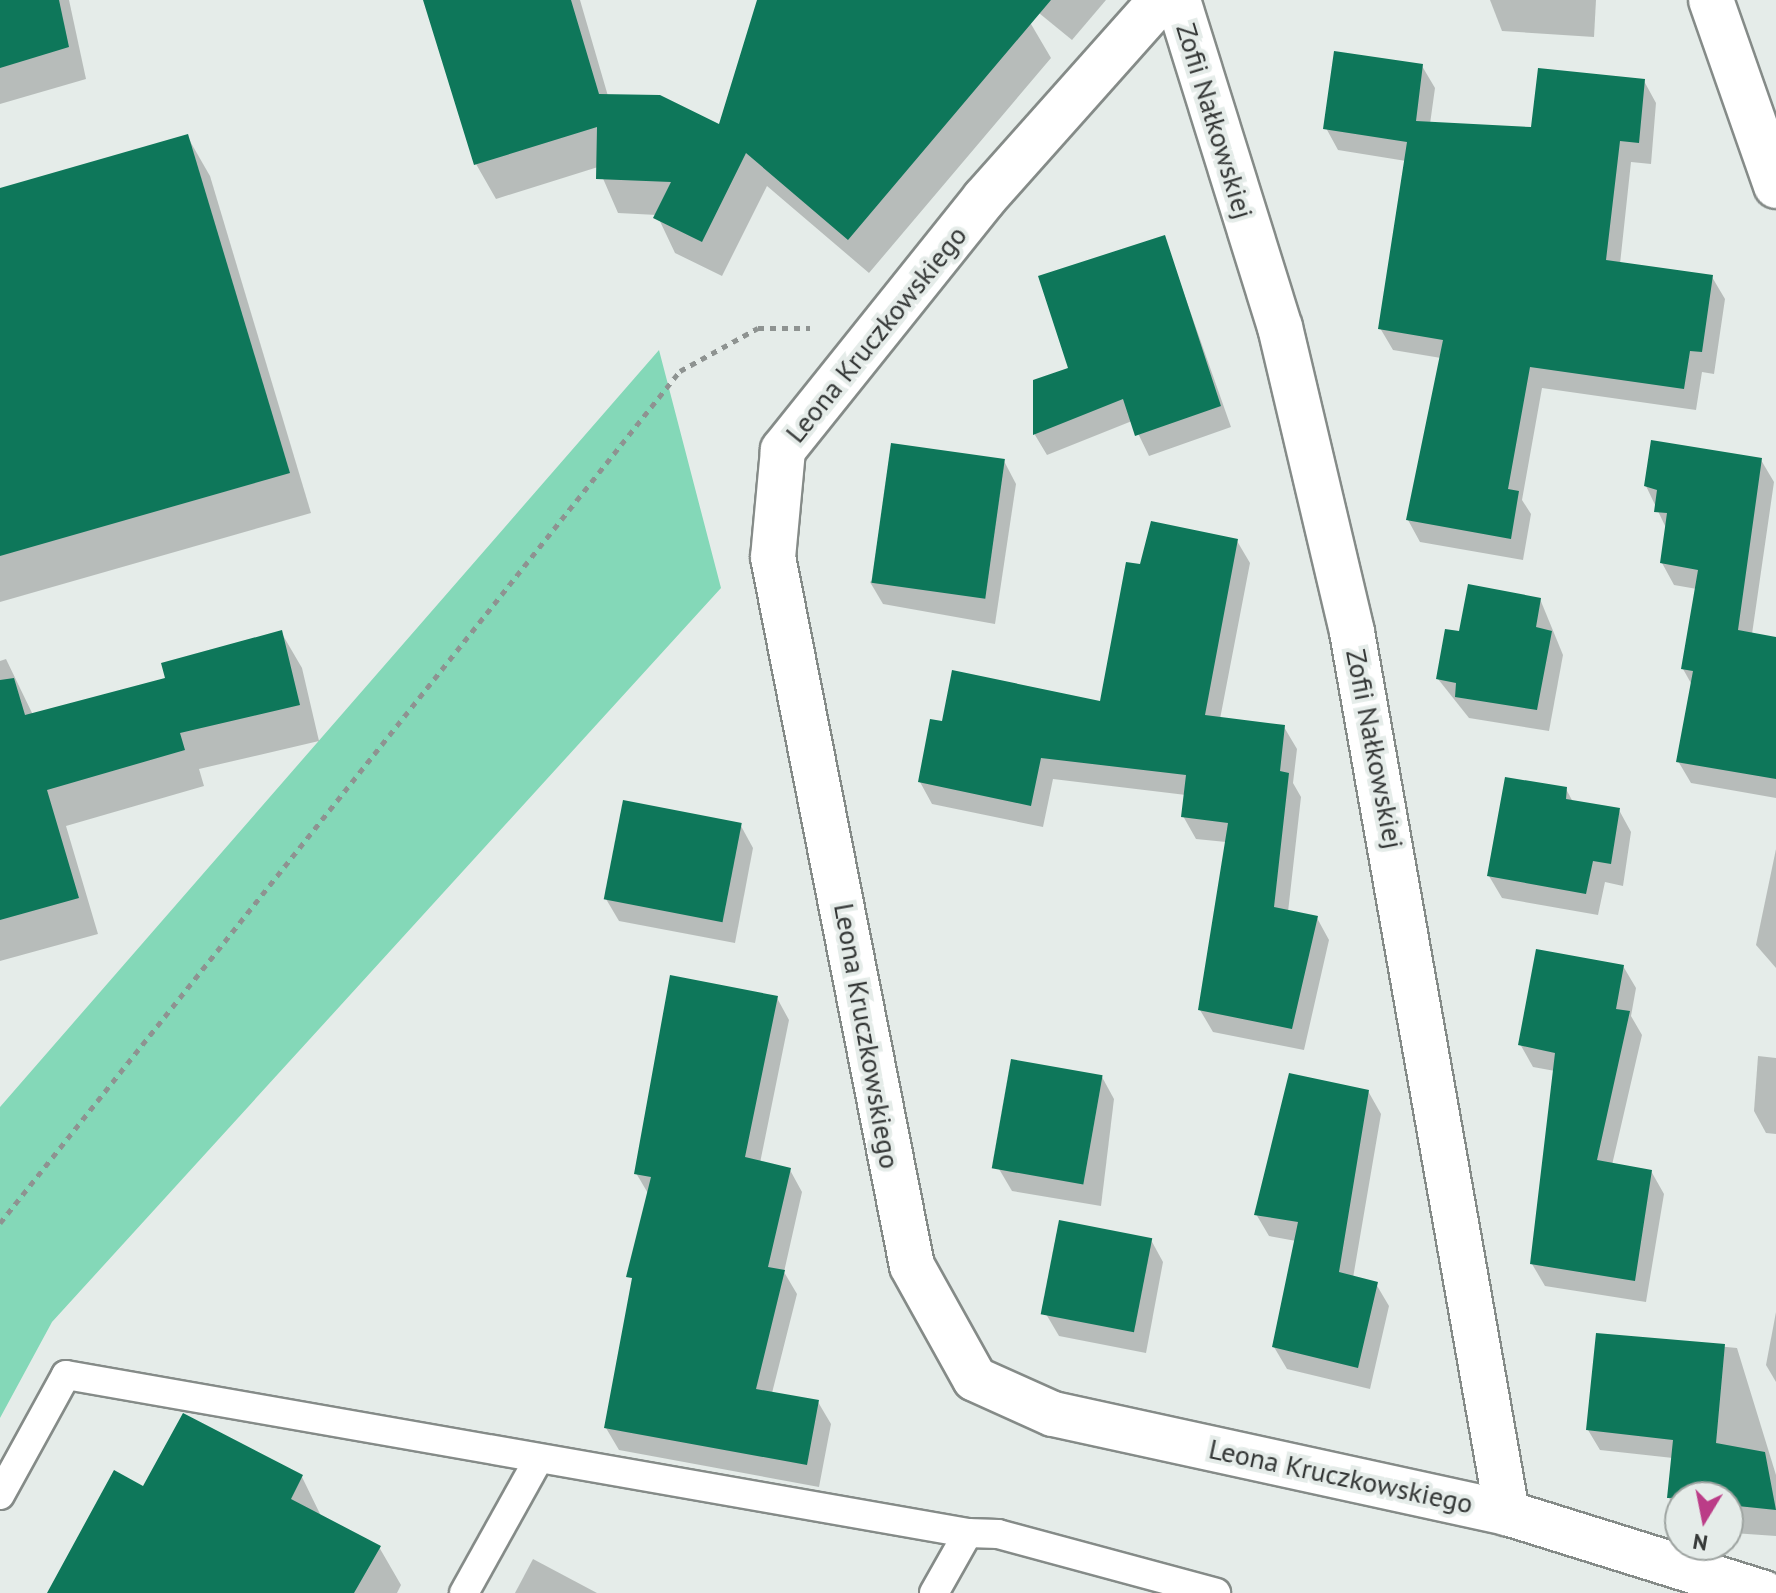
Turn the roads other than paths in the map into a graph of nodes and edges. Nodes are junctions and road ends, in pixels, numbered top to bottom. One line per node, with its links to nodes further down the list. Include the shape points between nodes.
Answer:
1 (1161, 0): 7 (street, Leona Kruczkowskiego, via 974,211 783,450 773,557 912,1266 975,1379 1053,1414)
2 (1178, 0): 7 (street, Zofii Nałkowskiej, via 1280,327 1352,632)
3 (1711, 0): 4 (street)
4 (1776, 186)
5 (537, 1462): 6 (lane, via 66,1375); 8 (lane); 9 (lane)
6 (0, 1495)
7 (1507, 1513): 12 (street, Leona Kruczkowskiego)
8 (968, 1533): 10 (lane); 11 (lane, via 998,1534)
9 (464, 1593)
10 (934, 1593)
11 (1216, 1593)
12 (1764, 1593)

